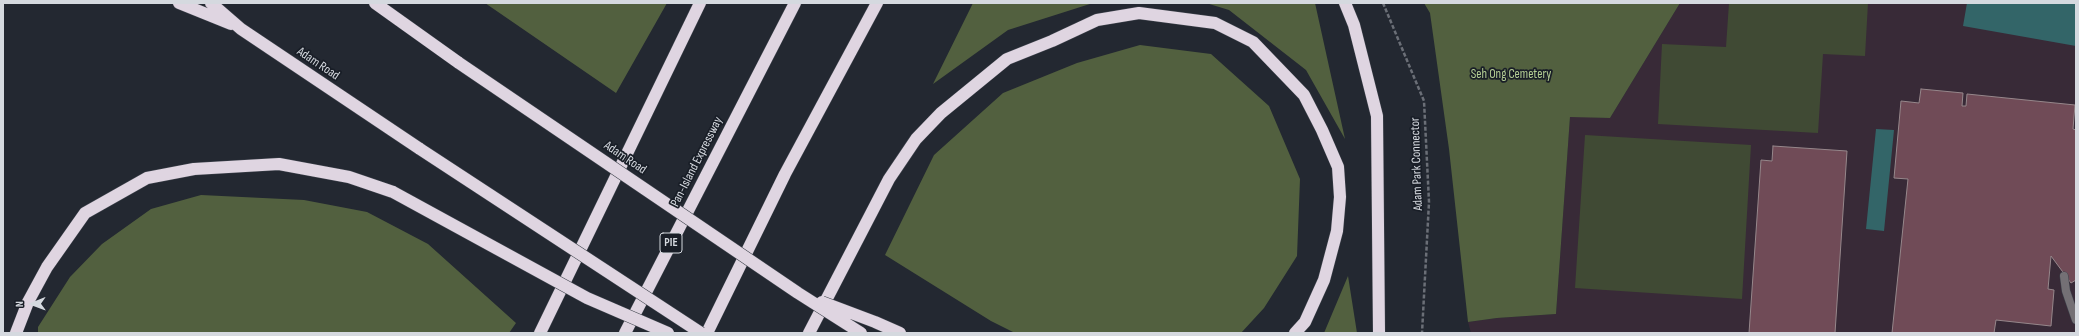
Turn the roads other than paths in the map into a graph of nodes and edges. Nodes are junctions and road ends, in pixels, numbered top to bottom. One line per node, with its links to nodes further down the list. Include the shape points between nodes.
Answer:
1 (179, 3): 8 (highway)
2 (211, 3): 8 (highway)
3 (375, 3): 10 (highway, Adam Road, bridge)
4 (700, 3): 13 (highway)
5 (795, 3): 14 (highway, Pan-Island Expressway / PIE)
6 (877, 3): 17 (highway, via 785,174)
7 (1345, 3): 22 (highway, via 1354,25 1377,116)
8 (241, 29): 16 (highway, Adam Road, bridge)
9 (2064, 276): 11 (lane, via 2066,291)
10 (798, 293): 19 (highway, Adam Road, bridge); 20 (highway, bridge)
11 (2076, 320)
12 (16, 333): 15 (highway, bridge, via 28,302 47,267 85,213 147,178 194,169 279,164 349,178 392,192 587,298)
13 (540, 333)
14 (625, 333)
15 (668, 333)
16 (701, 333)
17 (707, 333)
18 (809, 333): 21 (highway, via 889,179 916,139 940,113 1007,59 1097,20 1139,13 1216,23 1253,42 1304,95 1322,130 1338,167 1340,197 1337,231 1324,280 1305,322)
19 (861, 333)
20 (900, 333)
21 (1295, 333)
22 (1379, 333)

